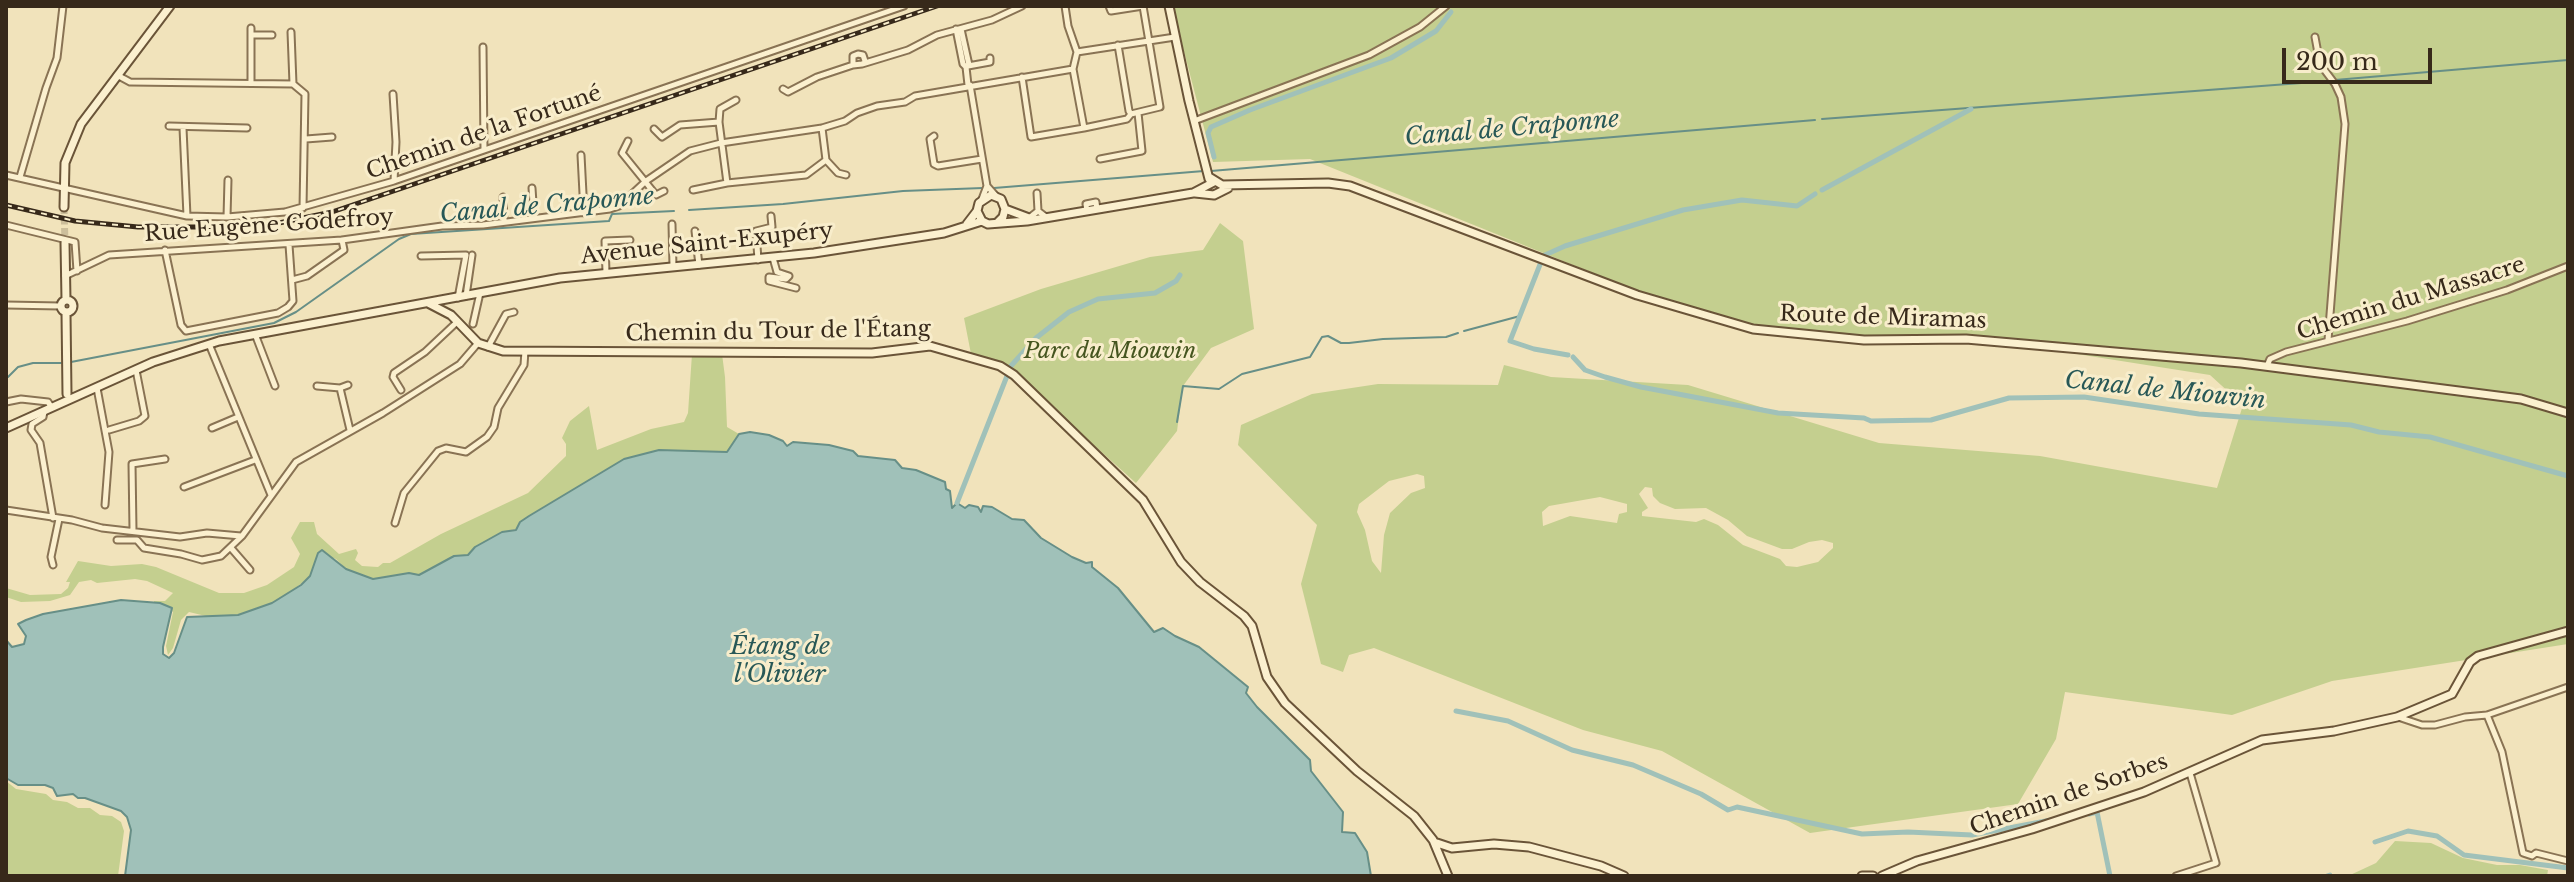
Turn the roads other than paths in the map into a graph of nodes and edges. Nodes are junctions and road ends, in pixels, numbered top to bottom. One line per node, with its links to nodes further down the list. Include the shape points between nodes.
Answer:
1 (63, 6): 54 (street, via 57,58)
2 (170, 6): 25 (main road)
3 (904, 6): 47 (street, Chemin de la Fortuné)
4 (1022, 6): 10 (street)
5 (1065, 6): 19 (street)
6 (1109, 6): 16 (street, via 1111,11 1143,6)
7 (1169, 6): 14 (main road)
8 (1446, 6): 34 (street, via 1369,55)
9 (251, 28): 12 (street)
10 (958, 29): 21 (street); 23 (street)
11 (291, 32): 28 (street)
12 (251, 35): 13 (street); 27 (street)
13 (272, 35)
14 (1175, 37): 16 (street); 34 (main road)
15 (2315, 37): 110 (street, via 2320,64 2341,97 2345,124)
16 (1149, 40): 17 (street); 33 (street, via 1160,107)
17 (1118, 45): 19 (street); 33 (street, via 1129,111)
18 (483, 47): 47 (street)
19 (1077, 52): 24 (street)
20 (990, 58): 23 (street)
21 (865, 61): 22 (street); 22 (street, via 858,54)
22 (853, 65): 30 (street, via 788,92)
23 (967, 67): 29 (street)
24 (1073, 69): 26 (street); 40 (street)
25 (117, 75): 27 (street, via 130,82); 61 (main road, via 71,145)
26 (1022, 77): 29 (street); 40 (street, via 1031,137)
27 (251, 82): 28 (street)
28 (293, 84): 44 (street, via 305,94)
29 (969, 85): 39 (street, via 877,106); 49 (street)
30 (783, 89)
31 (393, 94): 56 (street)
32 (736, 100): 35 (street, via 720,109)
33 (1134, 113): 40 (street); 50 (street, via 1142,151)
34 (1194, 121): 59 (main road)
35 (719, 122): 41 (street, via 680,125 662,137); 46 (street)
36 (169, 126): 37 (street)
37 (183, 128): 38 (street); 74 (street)
38 (247, 128)
39 (822, 128): 46 (street); 51 (street)
40 (1084, 128)
41 (654, 129)
42 (934, 136): 49 (street, via 930,139 938,166)
43 (332, 137): 44 (street)
44 (306, 139): 70 (street)
45 (628, 141): 57 (street, via 622,153)
46 (721, 143): 57 (street, via 690,151); 58 (street)
47 (484, 150): 56 (street, Chemin de la Fortuné)
48 (581, 155): 73 (street)
49 (982, 159): 60 (street)
50 (1100, 159)
51 (826, 160): 53 (street); 58 (street, via 806,175)
52 (6, 175): 54 (street, Chemin de la Fortuné)
53 (846, 175)
54 (20, 177): 61 (street, Chemin de la Fortuné)
55 (228, 180): 77 (street)
56 (394, 181): 70 (street, Chemin de la Fortuné)
57 (646, 181): 64 (street, via 656,195); 73 (street, Rue Eugène Godefroy, via 619,206)
58 (727, 183): 63 (street)
59 (1212, 185): 76 (main road, via 1193,193); 115 (main road, Route de Miramas, via 1350,186 1649,300 1753,329 1864,340 2009,342)
60 (987, 186): 67 (street); 68 (street)
61 (64, 188): 69 (main road); 74 (street, Chemin de la Fortuné)
62 (532, 188): 78 (street)
63 (693, 190)
64 (664, 191)
65 (1037, 193): 76 (street)
66 (503, 197): 80 (street)
67 (996, 197): 68 (main road); 71 (main road)
68 (982, 199): 72 (main road)
69 (64, 207)
70 (303, 208): 77 (street, Chemin de la Fortuné)
71 (1005, 209): 76 (main road); 81 (main road)
72 (977, 211): 79 (main road); 84 (main road)
73 (584, 213): 78 (street, Rue Eugène Godefroy)
74 (187, 216): 77 (street, Chemin de la Fortuné)
75 (771, 216): 94 (street, via 772,227 756,231)
76 (1034, 216): 81 (main road)
77 (227, 217)
78 (534, 218): 80 (street, Rue Eugène Godefroy)
79 (982, 221): 81 (main road); 84 (main road, Avenue Saint-Exupéry)
80 (504, 222): 86 (street, Rue Eugène Godefroy)
81 (998, 222)
82 (672, 224): 97 (street)
83 (6, 225): 98 (street, via 75,242)
84 (964, 227): 93 (main road, Avenue Saint-Exupéry)
85 (695, 231): 95 (street)
86 (342, 240): 89 (street, Rue Eugène Godefroy); 101 (street, via 344,250 307,276)
87 (630, 240): 99 (street, via 605,241)
88 (65, 243): 100 (main road)
89 (289, 245): 90 (street, Rue Eugène Godefroy); 101 (street)
90 (165, 250): 98 (street, Rue Eugène Godefroy, via 109,255); 101 (street, via 186,331 278,313 293,301)
91 (472, 255): 105 (street)
92 (421, 256): 105 (street, via 466,255)
93 (773, 258): 94 (main road, Avenue Saint-Exupéry); 102 (street, via 777,272 789,276 769,281)
94 (758, 260): 95 (main road, Avenue Saint-Exupéry)
95 (699, 265): 97 (main road, Avenue Saint-Exupéry)
96 (2568, 266): 110 (street, Chemin du Massacre, via 2407,321)
97 (673, 267): 99 (main road, Avenue Saint-Exupéry)
98 (77, 271): 100 (street, Rue Eugène Godefroy)
99 (606, 273): 103 (main road, Avenue Saint-Exupéry)
100 (65, 276): 106 (main road)
101 (291, 280)
102 (796, 288)
103 (480, 293): 105 (main road, Avenue Saint-Exupéry); 108 (street)
104 (6, 305): 106 (street)
105 (447, 305): 109 (main road, Avenue Saint-Exupéry); 111 (main road, Chemin du Tour de l'Étang); 122 (street, via 425,352 394,373)
106 (64, 306): 123 (main road)
107 (514, 312): 113 (street, via 506,314)
108 (473, 324)
109 (255, 334): 112 (main road, Avenue Saint-Exupéry); 118 (street)
110 (2328, 340): 115 (street, Chemin du Massacre, via 2278,355)
111 (478, 343): 113 (main road, Chemin du Tour de l'Étang); 131 (street, via 460,364)
112 (209, 344): 116 (main road, Avenue Saint-Exupéry); 127 (street)
113 (488, 347): 114 (main road, Chemin du Tour de l'Étang)
114 (525, 351): 139 (street, via 524,365 487,437 466,452 438,451 404,493); 151 (main road, Chemin du Tour de l'Étang, via 872,353 930,346 1000,366 1137,494 1181,562 1244,616 1267,677 1285,703 1414,816)
115 (2267, 366): 126 (main road, Route de Miramas, via 2516,398)
116 (136, 370): 120 (main road, Avenue Saint-Exupéry); 130 (street, via 145,416)
117 (348, 385): 121 (street)
118 (275, 386)
119 (317, 386): 121 (street)
120 (96, 388): 123 (main road); 136 (street, via 109,452)
121 (340, 388): 131 (street)
122 (401, 390)
123 (73, 393): 125 (main road)
124 (6, 402): 125 (street, via 48,402)
125 (47, 408): 128 (main road); 138 (street, via 31,426 40,443)
126 (2568, 413)
127 (238, 417): 129 (street); 133 (street)
128 (6, 425)
129 (212, 428)
130 (109, 430)
131 (350, 430): 135 (street, via 296,462)
132 (165, 459): 140 (street, via 132,464)
133 (255, 460): 134 (street); 135 (street)
134 (184, 487)
135 (271, 495): 141 (street)
136 (105, 505)
137 (6, 510): 138 (street)
138 (56, 519): 140 (street); 144 (street)
139 (395, 523)
140 (133, 530): 141 (street, via 180,537)
141 (242, 536): 143 (street)
142 (117, 540): 143 (street, via 137,540 144,548 202,560)
143 (231, 548): 145 (street)
144 (53, 565)
145 (250, 570)
146 (2568, 631): 149 (main road, Chemin de Sorbes, via 2478,656 2452,694)
147 (2568, 687): 148 (street)
148 (2487, 715): 149 (street, via 2429,726); 152 (street, via 2502,752 2523,853)
149 (2397, 717): 150 (main road, Chemin de Sorbes, via 2269,738)
150 (2190, 773): 157 (main road, Chemin de Sorbes, via 2126,799); 158 (street, via 2216,863)
151 (1433, 840): 153 (main road, Chemin du Tour de l'Étang); 154 (main road, via 1452,848 1529,847)
152 (2568, 861)
153 (1448, 876)
154 (1624, 876)
155 (1862, 876): 156 (main road)
156 (1873, 876)
157 (1882, 876)
158 (2176, 876)

